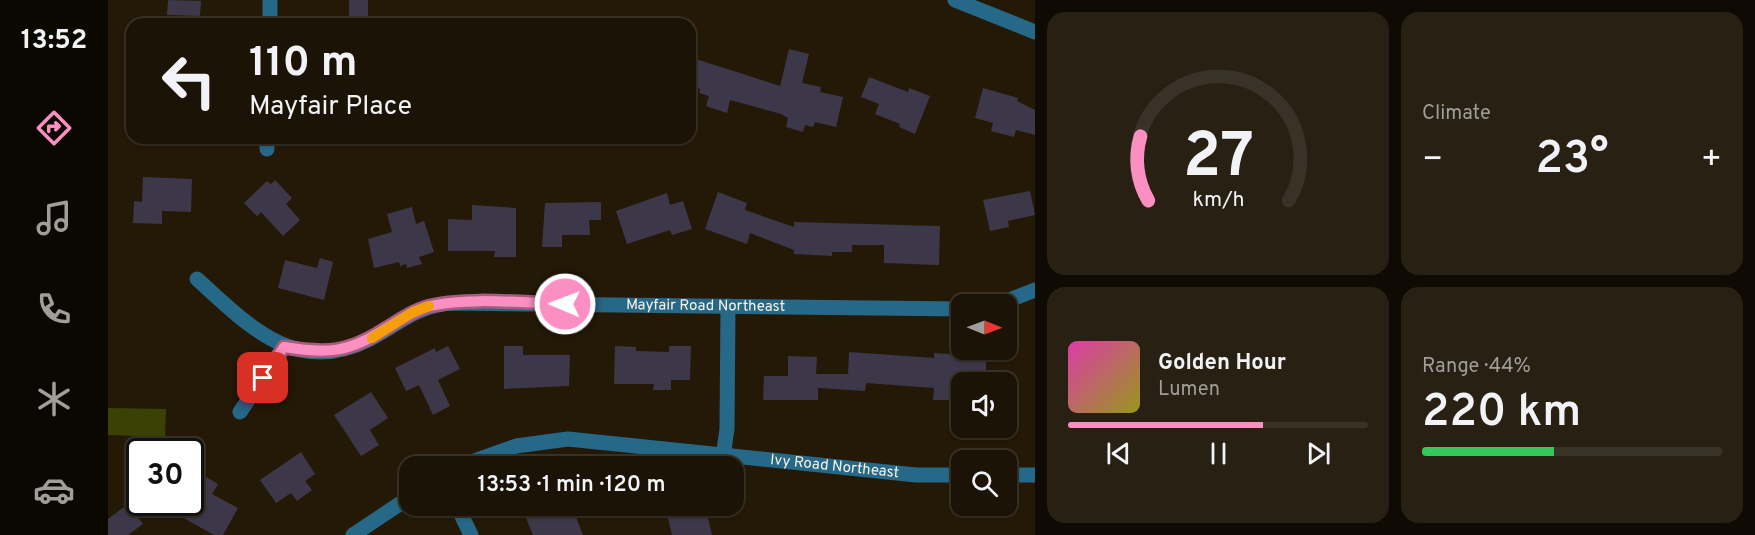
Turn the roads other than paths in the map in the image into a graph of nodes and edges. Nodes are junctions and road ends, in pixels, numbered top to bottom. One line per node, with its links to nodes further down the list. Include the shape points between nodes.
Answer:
1 (270, 0): 3 (street)
2 (955, 0): 4 (street)
3 (270, 18)
4 (1035, 32)
5 (197, 279): 10 (street, Mayfair Road Northeast, via 254,330)
6 (1035, 290): 7 (street)
7 (1017, 297)
8 (728, 306): 9 (street, Mayfair Road Northeast); 10 (street, Mayfair Road Northeast, via 448,303 413,312 346,349 316,353); 14 (street)
9 (951, 309)
10 (284, 347): 11 (street)
11 (240, 412)
12 (488, 456): 13 (street, Ivy Road Northeast, via 516,446 568,440)
13 (716, 456)
14 (723, 456)
15 (744, 459): 16 (street, Ivy Road Northeast)
16 (951, 475)
17 (1017, 475): 18 (street)
18 (1035, 475)
19 (399, 504): 21 (street)
20 (462, 516): 22 (street)
21 (352, 535)
22 (471, 535)

